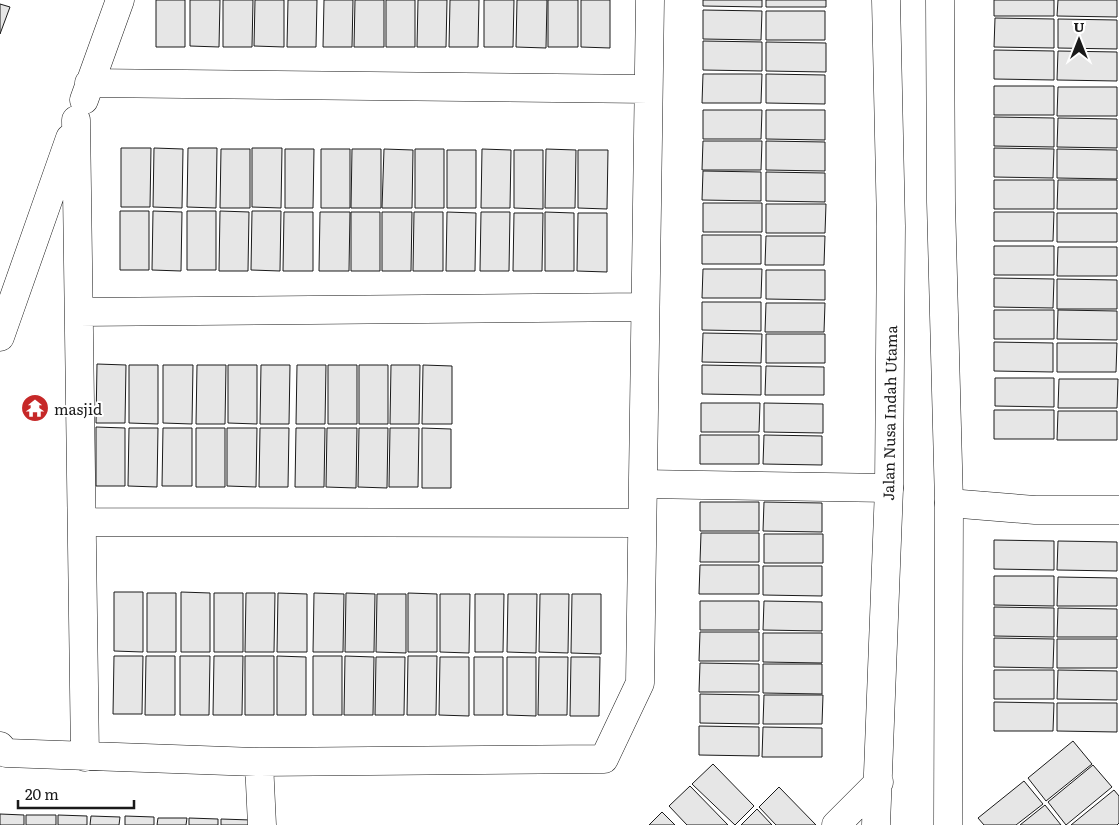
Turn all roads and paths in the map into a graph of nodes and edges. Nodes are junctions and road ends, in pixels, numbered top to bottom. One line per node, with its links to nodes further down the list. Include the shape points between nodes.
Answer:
1 (120, 0): 5 (street)
2 (650, 0): 6 (street)
3 (886, 0): 12 (street, Jalan Nusa Indah Utama, via 891,226)
4 (940, 0): 13 (street)
5 (89, 83): 6 (street); 7 (street)
6 (648, 89): 8 (street)
7 (76, 120): 9 (street); 10 (street)
8 (645, 307): 9 (street); 11 (street)
9 (79, 312): 15 (street)
10 (0, 337)
11 (643, 484): 12 (street); 16 (street)
12 (889, 488): 20 (street, Jalan Nusa Indah Utama)
13 (948, 503): 14 (street, via 1035,510); 21 (street)
14 (1119, 510)
15 (82, 522): 16 (street); 18 (street)
16 (642, 523): 19 (street, via 640,683 604,758)
17 (0, 746): 18 (street, via 6,753)
18 (85, 757): 19 (street)
19 (259, 762): 22 (street)
20 (879, 782): 23 (street); 24 (street, Jalan Nusa Indah Utama)
21 (952, 821)
22 (262, 825)
23 (836, 825)
24 (876, 825)

